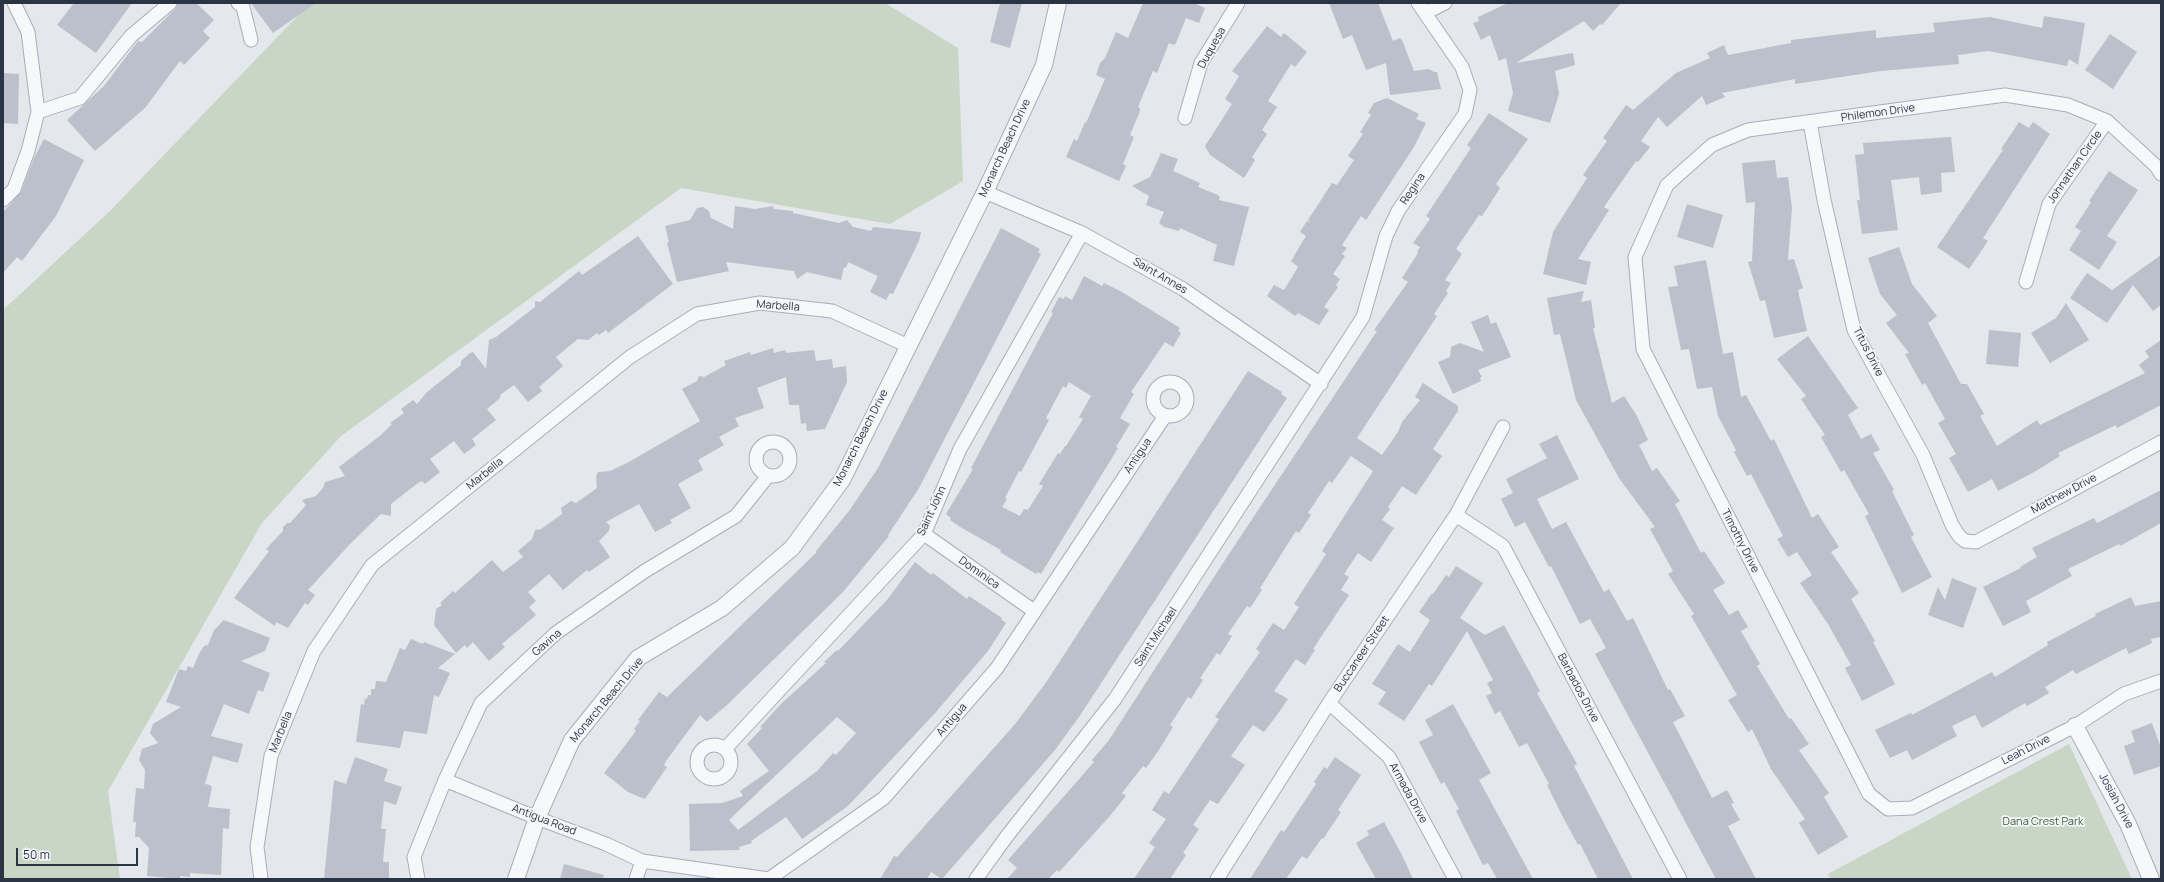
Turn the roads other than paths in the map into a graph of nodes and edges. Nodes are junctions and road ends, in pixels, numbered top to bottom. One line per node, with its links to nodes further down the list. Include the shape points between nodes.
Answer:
1 (14, 3): 9 (street, via 28,32)
2 (170, 3): 9 (street, via 131,36 80,98)
3 (238, 3): 8 (street, via 243,7)
4 (1058, 3): 14 (street, Monarch Beach Drive, via 1044,65)
5 (1238, 3): 10 (street, Duquesa, via 1201,63)
6 (1445, 3): 7 (street)
7 (1422, 8): 20 (street, Regina, via 1462,67 1470,90 1465,114 1398,211 1386,236 1363,317)
8 (251, 40)
9 (38, 112): 15 (street, via 28,152 14,189)
10 (1185, 118)
11 (2106, 121): 12 (street, Philemon Drive, via 2068,105 2005,95); 13 (street, Philemon Drive, via 2156,166); 18 (street, Johnathan Circle, via 2048,204)
12 (1810, 122): 17 (street, Philemon Drive, via 1748,130 1712,145 1667,185); 27 (street, Titus Drive, via 1824,200 1854,330 1924,455 1952,524)
13 (2161, 174)
14 (985, 192): 16 (street, Saint Annes); 19 (street, Monarch Beach Drive)
15 (3, 200)
16 (1082, 233): 20 (street, Saint Annes, via 1183,289); 26 (street, Saint John, via 960,449)
17 (1635, 257): 34 (street, Timothy Drive, via 1643,349 1869,794)
18 (2026, 282)
19 (908, 346): 35 (street, Monarch Beach Drive, via 842,480 792,548 722,608 638,658 572,740); 37 (street, Marbella, via 832,311 760,303 696,314 630,357 372,565 314,652 271,756 257,847)
20 (1321, 384): 41 (street, Saint Michael, via 1116,699)
21 (1165, 416): 28 (street, Antigua)
22 (1503, 427): 25 (street, Buccaneer Street)
23 (2161, 442): 27 (street, Matthew Drive, via 1976,542)
24 (768, 476): 33 (street, Gavina, via 736,516 645,571 556,633 481,703)
25 (1456, 515): 30 (street, Buccaneer Street); 44 (street, Barbados Drive, via 1503,546)
26 (924, 534): 28 (street, Dominica); 32 (street, Saint John)
27 (1965, 541)
28 (1034, 611): 36 (street, Antigua, via 997,668 884,798 769,879)
29 (2161, 682): 31 (street, Leah Drive, via 2124,694)
30 (1329, 703): 42 (street, Buccaneer Street); 43 (street, Armada Drive, via 1389,757)
31 (2075, 726): 34 (street, Leah Drive, via 1912,808); 45 (street, Josiah Drive, via 2128,824)
32 (725, 749)
33 (445, 780): 35 (street, Antigua Road); 38 (street, Gavina, via 414,858)
34 (1888, 809)
35 (537, 818): 36 (street, Antigua Road, via 606,844); 39 (street, Monarch Beach Drive)
36 (642, 861): 40 (street)
37 (261, 879)
38 (418, 879)
39 (516, 879)
40 (636, 879)
41 (976, 879)
42 (1217, 879)
43 (1456, 879)
44 (1680, 879)
45 (2151, 879)

